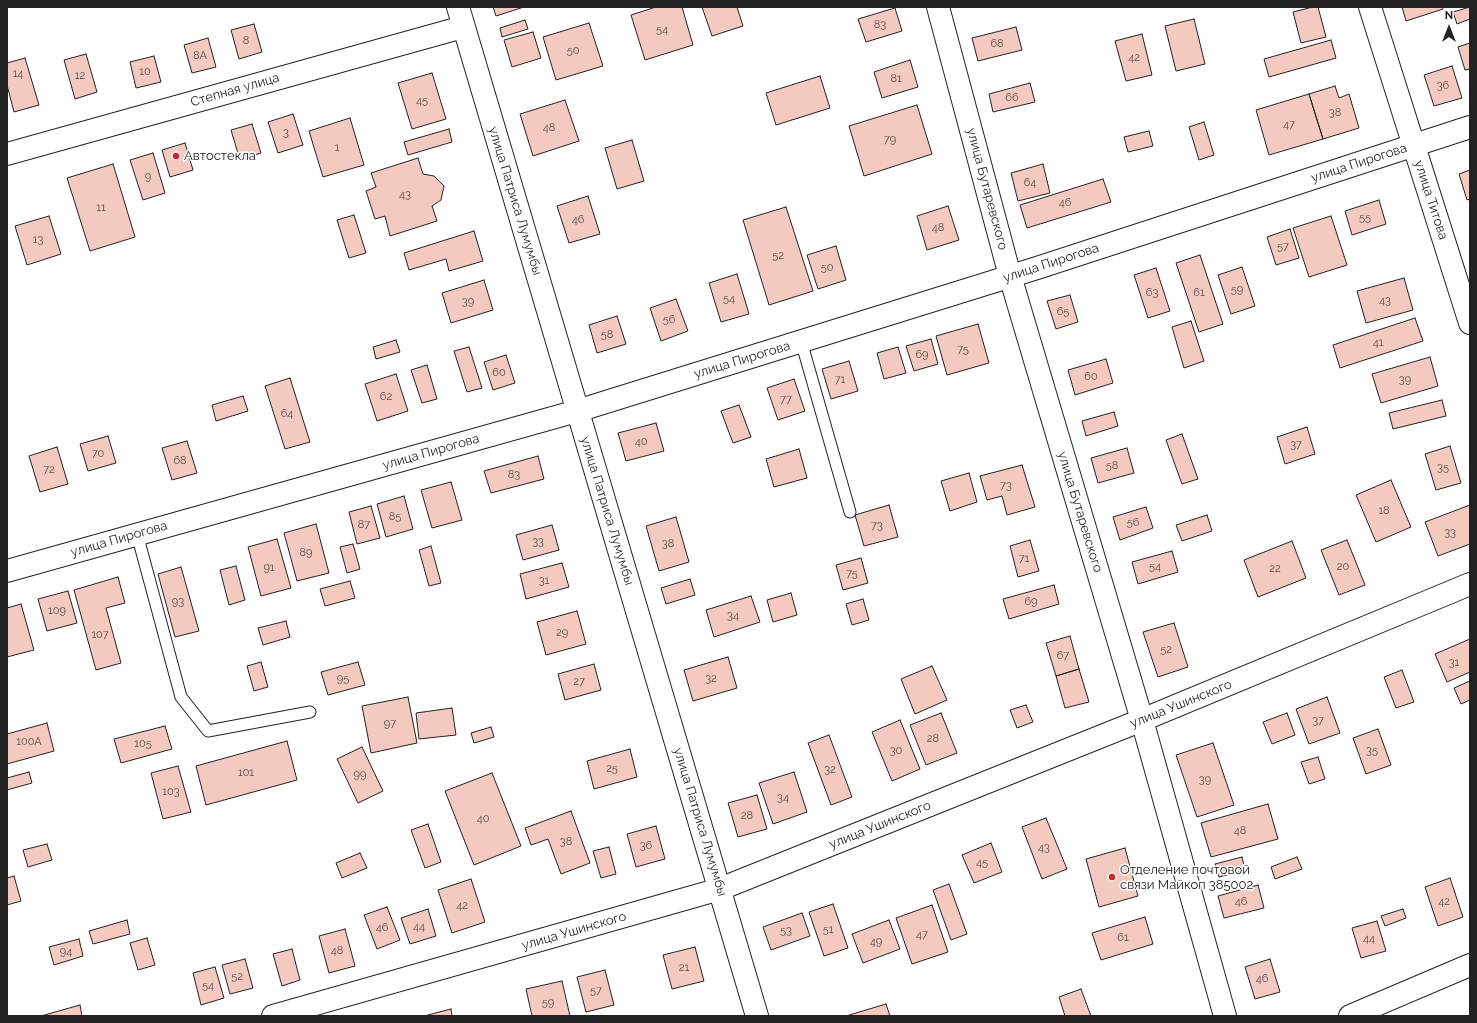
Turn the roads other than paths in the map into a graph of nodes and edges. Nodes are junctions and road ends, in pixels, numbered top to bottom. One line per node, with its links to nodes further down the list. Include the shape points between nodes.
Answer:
1 (938, 7): 7 (street, улица Бутаревского)
2 (1370, 7): 5 (street, улица Титова)
3 (461, 17): 6 (street, Степная улица); 10 (street, улица Патриса Лумумбы)
4 (1470, 127): 5 (street, улица Пирогова)
5 (1414, 146): 7 (street, улица Пирогова); 8 (street, улица Титова)
6 (7, 154)
7 (1010, 276): 9 (street, улица Пирогова); 16 (street, улица Бутаревского)
8 (1470, 323)
9 (801, 341): 10 (street, улица Пирогова); 11 (lane)
10 (578, 411): 12 (street, улица Пирогова); 17 (street, улица Патриса Лумумбы)
11 (850, 512)
12 (137, 534): 13 (street, улица Пирогова); 15 (lane, via 180,697 208,731)
13 (7, 571)
14 (1470, 584): 16 (street, улица Ушинского)
15 (310, 712)
16 (1142, 720): 17 (street, улица Ушинского); 21 (street, улица Бутаревского)
17 (720, 889): 19 (street, улица Ушинского); 20 (street, улица Патриса Лумумбы)
18 (1470, 965): 22 (street)
19 (273, 1016)
20 (757, 1016)
21 (1225, 1016)
22 (1350, 1016)

